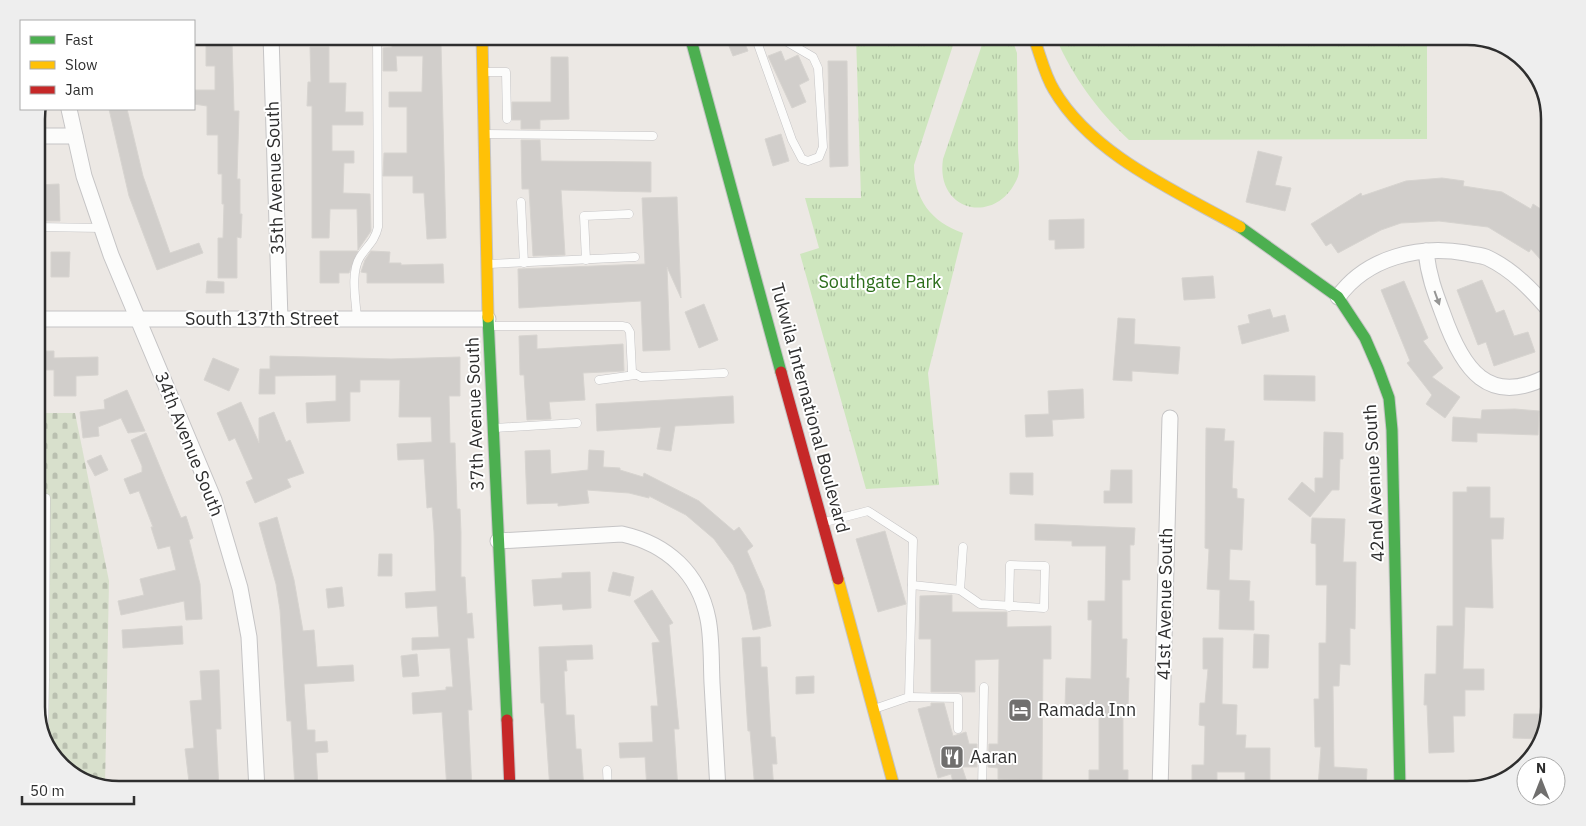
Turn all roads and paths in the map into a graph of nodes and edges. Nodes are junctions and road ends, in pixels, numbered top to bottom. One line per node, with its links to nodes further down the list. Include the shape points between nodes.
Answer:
1 (271, 45): 27 (street, 35th Avenue South)
2 (377, 45): 28 (lane, via 378,227 376,238 359,258 355,269)
3 (482, 45): 8 (street, 37th Avenue South)
4 (692, 45): 39 (street, Tukwila International Boulevard)
5 (759, 45): 6 (lane, via 792,140 802,159 808,161 820,157 823,147 818,68 813,57)
6 (792, 45)
7 (1037, 45): 24 (street, 42nd Avenue South, via 1053,88 1074,118 1120,159 1245,230)
8 (483, 72): 10 (lane, via 506,72); 11 (street, 37th Avenue South)
9 (69, 110): 13 (street, 34th Avenue South)
10 (507, 120)
11 (484, 134): 14 (lane); 23 (street, 37th Avenue South)
12 (45, 136): 13 (street)
13 (75, 136): 18 (street, 34th Avenue South, via 84,176)
14 (653, 136)
15 (521, 202): 22 (lane)
16 (629, 214): 21 (lane, via 584,216)
17 (45, 227): 18 (lane)
18 (102, 228): 29 (street, 34th Avenue South)
19 (1426, 251): 24 (street, via 1374,264 1348,282); 25 (street, via 1487,257 1510,271); 34 (street, one-way to 34, via 1428,274 1451,338 1465,364 1484,381 1516,388)
20 (635, 257): 21 (lane)
21 (586, 260): 22 (lane)
22 (524, 262): 23 (lane)
23 (487, 264): 30 (street, 37th Avenue South)
24 (1338, 296): 58 (street, 42nd Avenue South, via 1365,338 1388,398 1392,430)
25 (1541, 300)
26 (45, 319): 29 (street, South 137th Street)
27 (280, 319): 28 (street, South 137th Street); 29 (street, South 137th Street)
28 (357, 319): 30 (street, South 137th Street)
29 (137, 320): 51 (street, 34th Avenue South, via 214,500 240,588 249,637)
30 (489, 323): 32 (lane, via 622,326 630,332 632,372); 37 (street, 37th Avenue South)
31 (724, 373): 32 (lane)
32 (635, 375): 33 (lane)
33 (599, 380)
34 (1541, 380)
35 (1170, 418): 57 (street, 41st Avenue South)
36 (577, 423): 37 (lane)
37 (494, 428): 41 (street, 37th Avenue South)
38 (45, 498): 40 (lane)
39 (823, 522): 43 (lane, via 868,512 913,540); 48 (street, Tukwila International Boulevard)
40 (45, 534)
41 (498, 541): 52 (street, 37th Avenue South); 54 (street, via 622,534 642,538 665,550 686,569 699,590 708,619)
42 (963, 547): 44 (lane)
43 (912, 585): 44 (lane); 47 (lane)
44 (960, 590): 45 (lane, via 980,604)
45 (1009, 607): 45 (lane, via 1044,608 1045,566 1010,565)
46 (984, 687): 56 (lane)
47 (908, 697): 48 (lane); 49 (lane, via 958,698)
48 (874, 709): 55 (street, Tukwila International Boulevard)
49 (958, 729)
50 (606, 770): 53 (lane)
51 (257, 781)
52 (510, 781)
53 (607, 781)
54 (717, 781)
55 (893, 781)
56 (982, 781)
57 (1160, 781)
58 (1400, 781)

